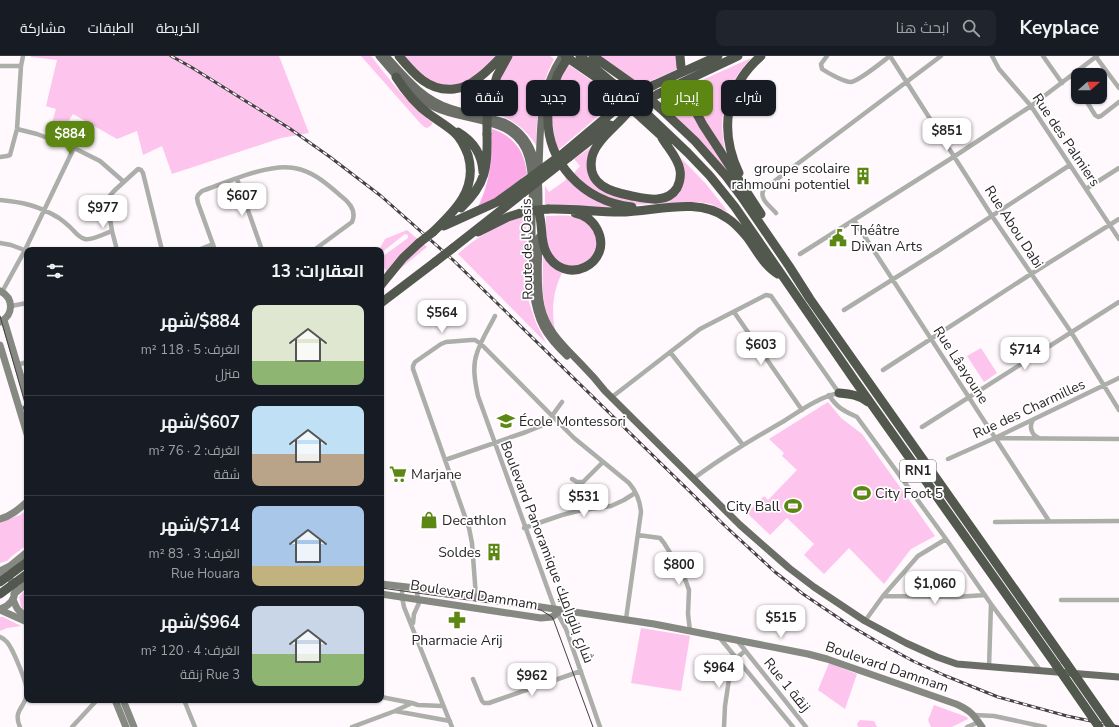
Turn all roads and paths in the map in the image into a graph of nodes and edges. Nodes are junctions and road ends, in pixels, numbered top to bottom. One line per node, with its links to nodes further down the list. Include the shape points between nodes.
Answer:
1 (23, 56): 23 (street)
2 (378, 56): 28 (main road, Route de l'Oasis)
3 (386, 56): 51 (main road, Route de l'Oasis, via 412,85 430,98 450,108 504,122 517,130 530,146)
4 (399, 56): 5 (highway, via 422,81 437,88 447,89 463,87 473,82)
5 (502, 56)
6 (508, 56): 49 (highway, bridge, via 497,76 489,102 488,159)
7 (562, 56): 26 (main road)
8 (565, 56): 42 (highway, via 600,80)
9 (569, 56): 26 (highway, bridge)
10 (580, 56): 83 (highway, RN1, via 626,94 699,164 734,206)
11 (593, 56): 103 (highway, RN1, via 631,82 661,109 695,141 726,176)
12 (680, 56): 24 (highway)
13 (718, 56): 44 (highway, bridge, via 654,85 622,104)
14 (738, 56): 32 (highway, bridge)
15 (761, 56): 55 (highway, via 740,80 728,118 730,147)
16 (827, 56): 17 (street, via 821,64 822,69 849,82 857,80)
17 (890, 56): 29 (street, Rue Abou Dabi)
18 (941, 56): 29 (street)
19 (992, 56): 35 (street, Rue des Palmiers, via 999,69)
20 (1043, 56): 30 (street)
21 (1097, 56): 25 (street); 31 (street)
22 (0, 66): 23 (street)
23 (22, 66): 40 (street)
24 (681, 67)
25 (1081, 68)
26 (555, 72): 51 (main road, via 546,86 542,103); 57 (highway, via 548,129 557,157 569,176 585,190 611,203)
27 (1071, 76): 30 (street)
28 (396, 77): 39 (highway, via 417,104); 108 (main road, Route de l'Oasis, via 435,108 498,125 522,143 531,171 533,291 539,318 554,342)
29 (906, 82): 45 (street, Rue Abou Dabi); 60 (street, via 764,189 763,198)
30 (1062, 83): 35 (street)
31 (1119, 88)
32 (653, 97)
33 (1119, 102): 34 (street, via 1101,116 1097,116)
34 (1089, 104)
35 (1031, 106): 45 (street); 47 (street, Rue des Palmiers)
36 (622, 116): 44 (highway)
37 (625, 116): 42 (highway, via 592,155 593,173 603,187 616,193 648,199 663,198 672,193 679,184 680,169)
38 (698, 116): 55 (highway)
39 (450, 128): 49 (highway, via 465,136 476,148 482,161); 62 (highway, via 464,146 470,163 470,174 465,195)
40 (17, 129): 43 (street); 46 (street, via 10,154)
41 (83, 129): 43 (street)
42 (659, 133): 83 (highway, via 716,189)
43 (74, 148): 52 (street, via 100,161); 58 (street)
44 (567, 155): 53 (highway, bridge)
45 (955, 156): 61 (street, Rue Abou Dabi); 64 (street)
46 (0, 157)
47 (1070, 165): 54 (street, Rue des Palmiers); 61 (street)
48 (1119, 168): 54 (street)
49 (484, 177): 62 (highway, via 473,196)
50 (236, 179): 71 (street, via 202,191 197,198); 77 (street); 78 (street, via 270,169 290,167 315,175 327,183 347,200 354,212 354,218)
51 (539, 179): 59 (main road, Route de l'Oasis)
52 (124, 182): 66 (street, via 107,199); 74 (street, via 138,169 143,173)
53 (525, 186): 67 (highway, via 498,202); 68 (highway)
54 (1086, 189): 65 (street, Rue des Palmiers)
55 (750, 197): 103 (highway)
56 (0, 200): 58 (street, via 30,204)
57 (662, 208): 59 (highway, via 620,212); 83 (highway, via 698,207 723,215 743,232 770,268)
58 (44, 210): 66 (street, via 59,218 84,239 88,240); 72 (street)
59 (548, 210): 59 (highway, via 584,216 591,220 598,230 600,241 599,252 592,262 576,270 564,269 548,257 543,243 542,223); 68 (highway, bridge, via 527,211); 108 (main road, Route de l'Oasis, via 539,295 543,315 550,329)
60 (776, 213)
61 (992, 216): 82 (street, Rue Abou Dabi); 84 (street)
62 (449, 217): 67 (highway)
63 (1119, 219): 65 (street)
64 (854, 220): 81 (street); 84 (street, Rue Lâayoune)
65 (1110, 225): 69 (street, Rue des Palmiers); 82 (street)
66 (112, 231): 73 (street)
67 (433, 232): 85 (highway, bridge, via 403,258)
68 (469, 234): 87 (highway, bridge)
69 (1119, 239)
70 (0, 243): 79 (street)
71 (213, 244): 75 (street); 76 (street)
72 (28, 247)
73 (116, 247)
74 (161, 247)
75 (206, 247)
76 (214, 247)
77 (261, 247)
78 (318, 247)
79 (24, 250)
80 (24, 254): 86 (street)
81 (800, 254)
82 (1031, 274): 95 (street, Rue Abou Dabi); 96 (street)
83 (782, 276): 105 (highway, RN1)
84 (892, 280): 91 (street); 96 (street, Rue Lâayoune)
85 (384, 281)
86 (1, 291): 90 (street, via 8,297)
87 (384, 301)
88 (1119, 302): 95 (street)
89 (24, 304): 90 (street)
90 (11, 306): 94 (street, via 8,315)
91 (844, 310)
92 (734, 312): 99 (street, via 700,329); 109 (street, via 766,295 771,296); 115 (street)
93 (495, 316): 97 (street, Boulevard Panoramique شارع بانوراميك)
94 (2, 321): 101 (street)
95 (1071, 332): 106 (street, Rue Abou Dabi); 112 (street)
96 (931, 339): 102 (street); 112 (street, Rue Lâayoune)
97 (481, 344): 117 (street); 124 (street, Boulevard Panoramique شارع بانوراميك, via 475,362 476,387); 127 (street, via 475,340 446,342 415,362 413,366)
98 (0, 345): 119 (street)
99 (670, 352): 111 (street); 125 (street)
100 (24, 363): 101 (street)
101 (17, 365): 107 (street)
102 (883, 370)
103 (865, 377): 205 (highway, RN1, bridge)
104 (1119, 378): 106 (street, Rue des Charmilles)
105 (855, 382): 109 (highway, via 848,391); 114 (highway, RN1)
106 (1104, 386): 116 (street, Rue Abou Dabi); 118 (street, Rue des Charmilles)
107 (24, 387)
108 (605, 391): 111 (main road)
109 (839, 393): 110 (street); 114 (highway, via 857,396)
110 (829, 395): 115 (street); 139 (street, via 839,408 857,417)
111 (612, 397): 129 (main road)
112 (968, 397): 120 (street); 121 (street, Rue Lâayoune)
113 (562, 402): 117 (street)
114 (872, 406): 204 (highway, RN1, bridge)
115 (802, 410): 125 (street)
116 (1119, 410)
117 (552, 416): 124 (street, via 546,423 535,428); 128 (street)
118 (1033, 420): 121 (street, Rue des Charmilles); 122 (street, via 1031,429 1036,437)
119 (24, 424)
120 (922, 427)
121 (995, 438): 122 (street); 126 (street, Rue des Charmilles); 134 (street, Rue Lâayoune)
122 (1040, 438): 123 (street)
123 (1119, 439)
124 (494, 442): 127 (street); 137 (street, Boulevard Panoramique شارع بانوراميك)
125 (743, 445): 129 (street)
126 (948, 459)
127 (445, 460): 155 (street, via 471,538)
128 (603, 462): 130 (street, via 583,482); 131 (street, via 628,483)
129 (693, 479): 166 (main road, via 784,564)
130 (572, 480)
131 (635, 493): 137 (street, via 611,506 562,515); 138 (street, via 641,512)
132 (24, 505): 133 (street)
133 (0, 519)
134 (1049, 521): 135 (street); 136 (street)
135 (1119, 521)
136 (995, 522)
137 (524, 528): 162 (street, Boulevard Panoramique شارع بانوراميك)
138 (638, 535): 164 (street); 168 (street, via 660,538 670,551 689,590)
139 (946, 539): 151 (street); 152 (street, via 918,556)
140 (24, 554): 142 (street)
141 (24, 564): 144 (highway, bridge)
142 (0, 572): 153 (street, via 12,582)
143 (24, 576): 149 (highway, bridge)
144 (0, 582)
145 (384, 584): 147 (street, Boulevard Dammam)
146 (24, 586): 153 (street)
147 (402, 586): 148 (street, Boulevard Dammam); 154 (street)
148 (416, 588): 155 (street, Boulevard Dammam); 158 (street)
149 (0, 594)
150 (384, 594): 154 (street, Boulevard Dammam)
151 (985, 595): 152 (street); 159 (street)
152 (883, 596): 166 (street)
153 (14, 597): 161 (street, via 9,605); 163 (street, via 16,607)
154 (402, 597): 158 (street, Boulevard Dammam); 160 (street)
155 (476, 597): 162 (street, Boulevard Dammam)
156 (1061, 600): 157 (street)
157 (1119, 600)
158 (419, 604): 160 (street, via 411,610); 162 (street, Boulevard Dammam, via 541,618 552,617); 167 (street, via 413,616)
159 (991, 604): 174 (street); 175 (street)
160 (404, 607): 167 (street)
161 (0, 609): 165 (street)
162 (557, 611): 164 (street, Boulevard Dammam); 176 (street, Boulevard Panoramique شارع بانوراميك)
163 (24, 614)
164 (626, 619): 168 (street, Boulevard Dammam)
165 (24, 621)
166 (865, 621): 174 (main road, via 937,658 957,664)
167 (414, 629): 187 (street)
168 (690, 630): 169 (street, Boulevard Dammam)
169 (719, 636): 171 (street, Boulevard Dammam); 173 (street, Rue 1 زنقة)
170 (0, 637): 179 (street, via 10,646)
171 (736, 639): 172 (street, Rue 1 زنقة); 189 (street, Boulevard Dammam, via 828,659 956,704 965,708)
172 (745, 651): 173 (street); 201 (street, Rue 1 زنقة)
173 (736, 658): 199 (street, via 729,674); 200 (street, Rue 1 زنقة)
174 (989, 667): 175 (main road)
175 (1040, 670): 177 (main road)
176 (581, 671): 178 (street, via 489,703 482,701); 198 (street, Boulevard Panoramique شارع بانوراميك)
177 (1119, 677)
178 (473, 679)
179 (24, 680)
180 (384, 698): 186 (street)
181 (24, 701): 191 (street, via 17,715)
182 (94, 703): 192 (street)
183 (116, 703): 193 (street)
184 (124, 703): 194 (street)
185 (185, 703): 195 (street)
186 (412, 703): 187 (street, via 418,706); 188 (street)
187 (444, 706): 190 (street)
188 (395, 711): 190 (street); 196 (street)
189 (979, 721): 202 (street); 203 (street, via 994,716)
190 (450, 722): 197 (street)
191 (20, 727)
192 (72, 727)
193 (126, 727)
194 (134, 727)
195 (195, 727)
196 (352, 727)
197 (452, 727)
198 (600, 727)
199 (724, 727)
200 (793, 727)
201 (806, 727)
202 (967, 727)
203 (1045, 727)
204 (1099, 727)
205 (1111, 727)

